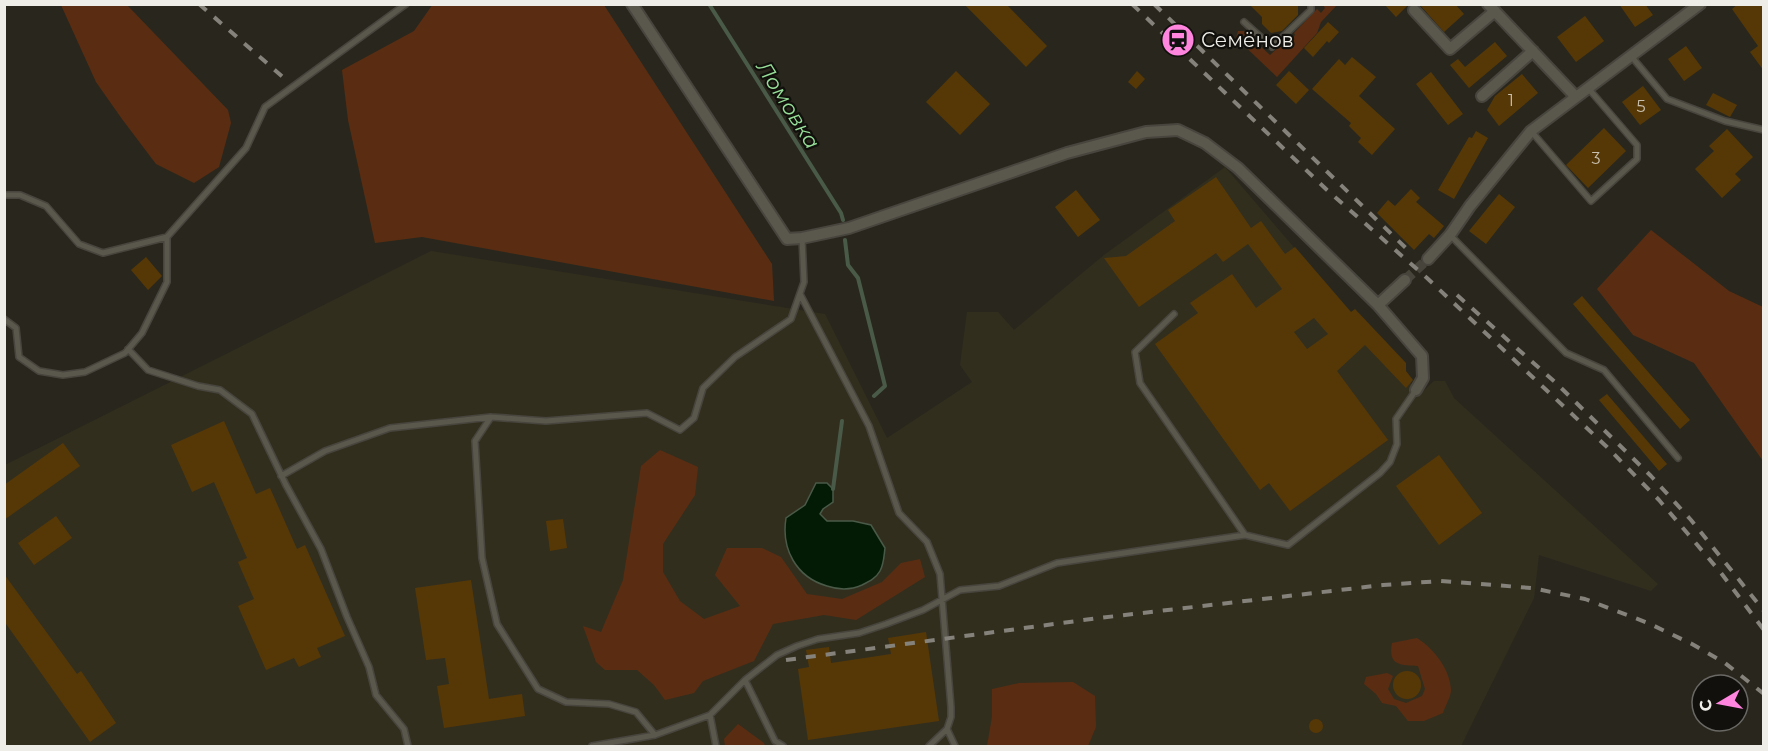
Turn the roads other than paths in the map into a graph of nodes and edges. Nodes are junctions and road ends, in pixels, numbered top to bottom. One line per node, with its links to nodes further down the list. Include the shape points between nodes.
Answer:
1 (406, 4): 17 (lane, via 265,107 246,148)
2 (632, 4): 18 (street, via 787,239)
3 (1311, 4): 7 (lane, via 1311,10 1272,47)
4 (1700, 4): 9 (street)
5 (1491, 8): 6 (street, via 1450,49); 8 (street)
6 (1414, 10)
7 (1244, 22)
8 (1533, 51): 11 (street); 12 (street)
9 (1631, 56): 10 (street); 13 (lane, via 1667,99 1725,121)
10 (1588, 88): 12 (street); 14 (lane, via 1637,146 1637,159 1591,201)
11 (1482, 96)
12 (1576, 97): 14 (street)
13 (1764, 130)
14 (1531, 131): 16 (street)
15 (4, 195): 17 (lane, via 20,195 46,206 79,243 103,253)
16 (1449, 235): 19 (street); 28 (lane, via 1566,352 1604,370)
17 (167, 237): 25 (lane, via 167,282 142,333)
18 (802, 238): 21 (lane, via 804,282); 22 (street, via 849,228 1067,153 1146,132 1178,130 1205,143 1238,168)
19 (1428, 258)
20 (1405, 280): 22 (street)
21 (800, 294): 27 (lane, via 791,319 735,357 703,388 694,418 680,430 647,413 546,421); 31 (lane, via 869,426 898,513 927,542 939,574)
22 (1378, 305): 26 (street, via 1422,356 1423,378)
23 (1174, 314): 30 (lane, via 1135,352 1140,383)
24 (4, 319): 25 (lane, via 16,328 19,357 39,371 63,375 85,372)
25 (128, 349): 29 (lane, via 148,370 220,390 252,414)
26 (1416, 390): 30 (lane, via 1396,419 1397,444 1390,462 1380,473 1288,545)
27 (491, 417): 29 (lane, via 390,428 325,452); 35 (lane, via 476,441 477,477 482,558 497,624 538,689 566,702 609,704 636,712)
28 (1678, 458)
29 (281, 476): 36 (lane, via 321,549 369,667 376,695 404,729)
30 (1245, 535): 31 (lane, via 1057,562 999,586 960,590)
31 (942, 601): 32 (lane, via 873,629 797,646 777,655); 34 (lane, via 951,706)
32 (745, 680): 33 (lane); 39 (lane, via 775,741)
33 (710, 715): 35 (lane); 38 (lane)
34 (947, 729): 40 (lane); 41 (lane)
35 (655, 735): 37 (lane)
36 (408, 747)
37 (592, 747)
38 (717, 747)
39 (783, 747)
40 (929, 747)
41 (955, 747)

